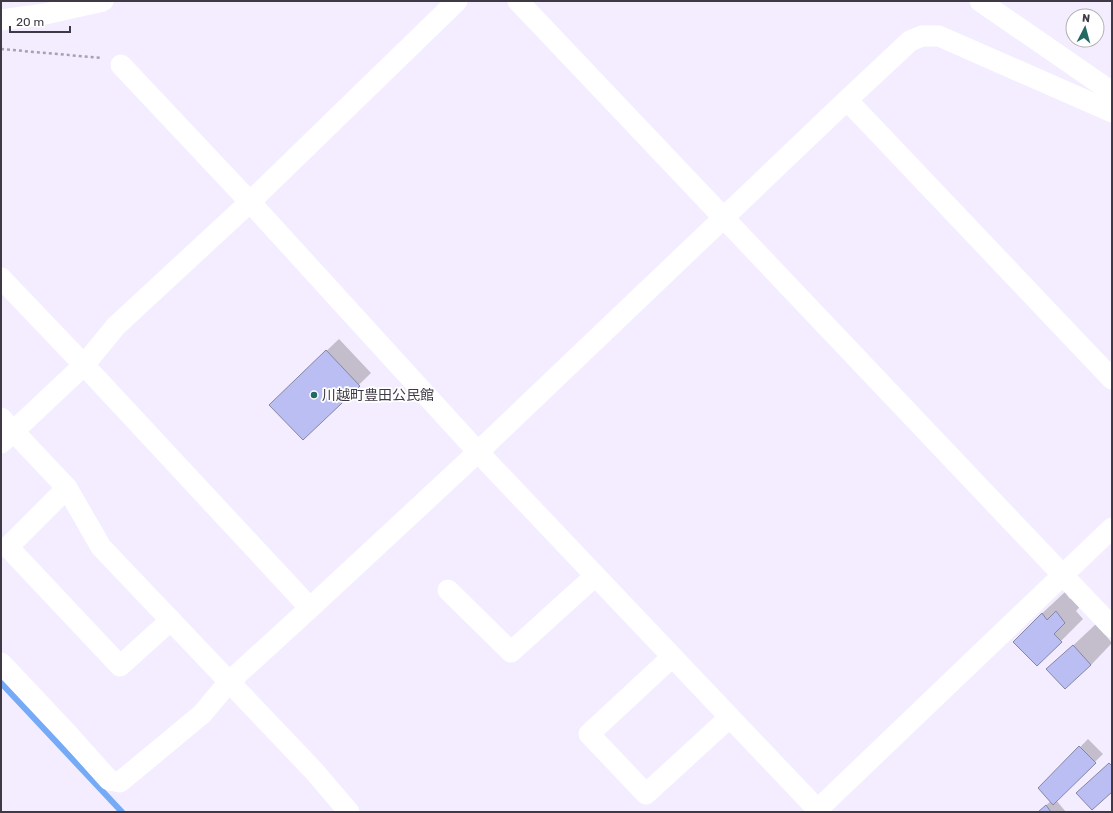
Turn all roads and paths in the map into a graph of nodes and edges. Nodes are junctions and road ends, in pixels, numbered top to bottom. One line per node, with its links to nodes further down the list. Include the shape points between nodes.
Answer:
1 (103, 1): 5 (street, via 45,14)
2 (457, 1): 11 (street)
3 (518, 1): 12 (street)
4 (980, 1): 8 (street)
5 (1, 20)
6 (1, 49): 7 (path, via 111,59)
7 (121, 65): 11 (street)
8 (1112, 92)
9 (847, 100): 10 (street, via 910,41 922,36 939,36); 12 (street); 15 (street)
10 (1112, 112)
11 (250, 202): 14 (street, via 116,326); 17 (street)
12 (723, 218): 17 (street); 21 (street)
13 (1, 278): 14 (street)
14 (84, 365): 16 (street); 23 (street)
15 (1112, 379)
16 (5, 431): 18 (street)
17 (478, 452): 20 (street); 23 (street)
18 (67, 488): 24 (street, via 101,547); 24 (street, via 8,547 120,666)
19 (1112, 528): 21 (street)
20 (595, 576): 22 (street, via 511,652); 26 (street)
21 (1062, 576): 25 (street); 30 (street)
22 (448, 590)
23 (310, 608): 28 (street)
24 (171, 620): 28 (street)
25 (1112, 627)
26 (672, 657): 29 (street); 29 (street, via 589,734 646,794)
27 (1, 663): 28 (street, via 109,780 120,782 202,714)
28 (229, 682): 31 (street)
29 (730, 717): 30 (street)
30 (819, 810)
31 (350, 812)

